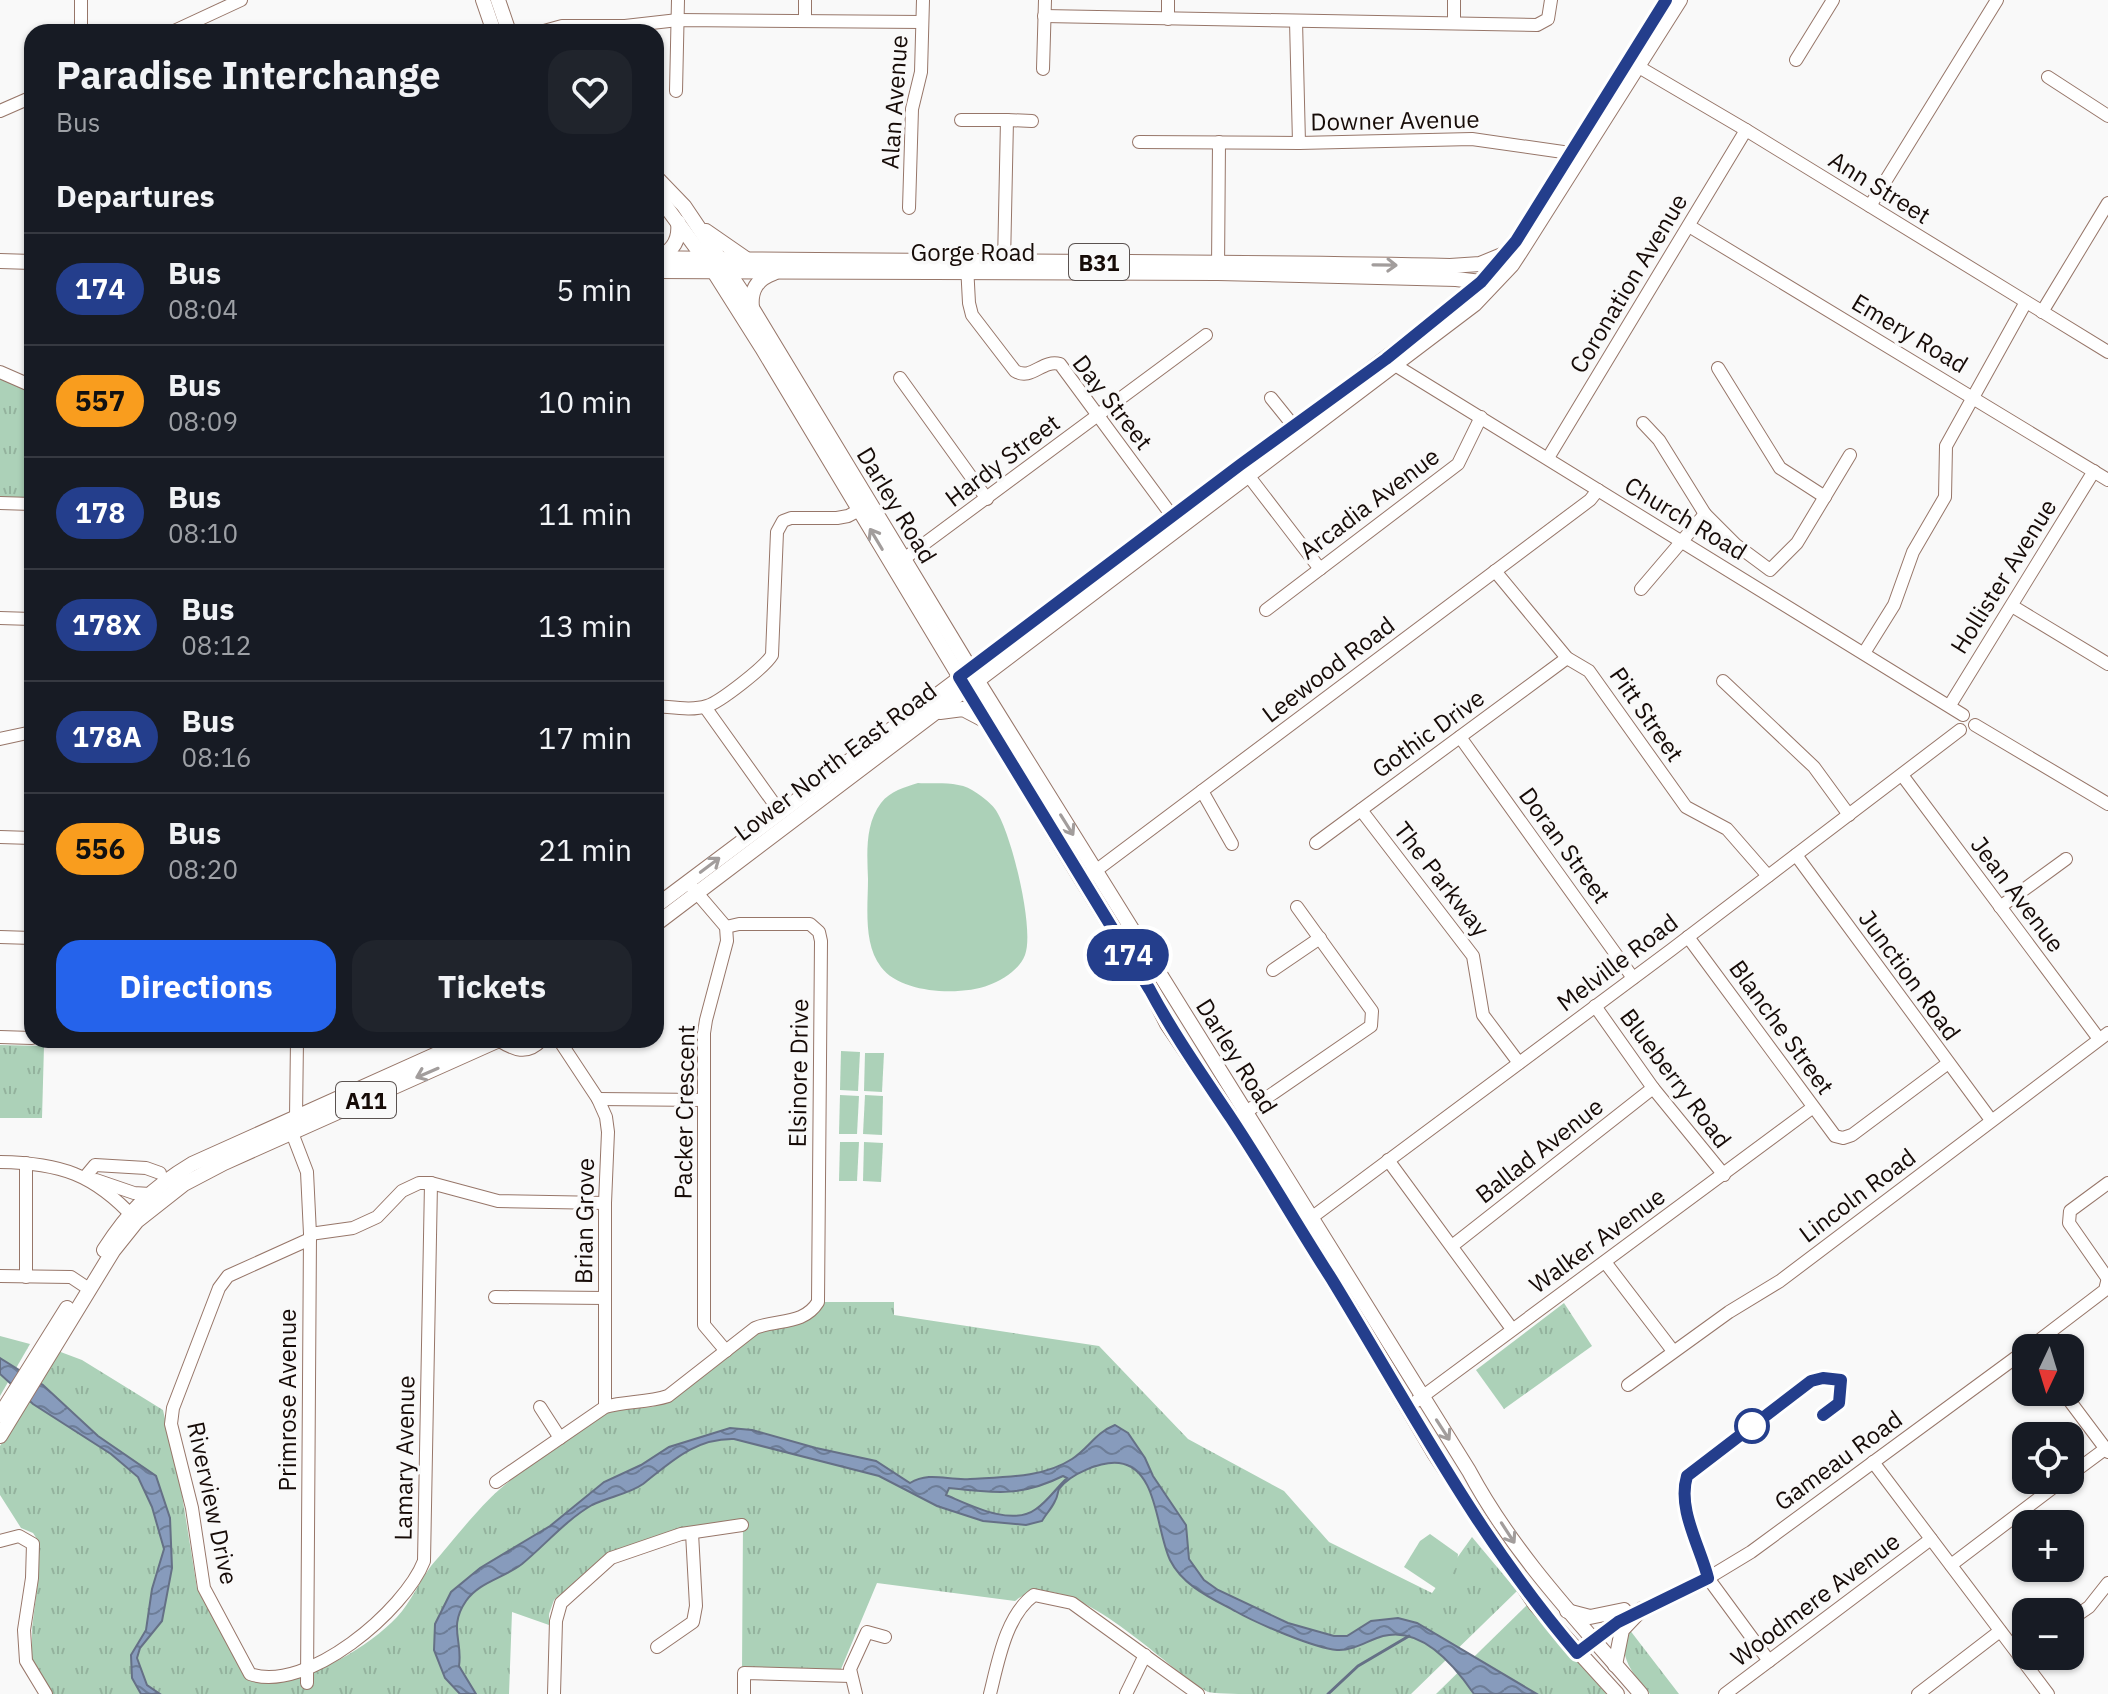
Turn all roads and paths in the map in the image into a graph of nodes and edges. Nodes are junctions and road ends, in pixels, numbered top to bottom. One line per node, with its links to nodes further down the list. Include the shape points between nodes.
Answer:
1 (81, 0): 23 (street)
2 (241, 0): 24 (street)
3 (483, 0): 25 (main road)
4 (498, 0): 26 (main road)
5 (678, 0): 18 (street)
6 (805, 0): 19 (street)
7 (923, 0): 21 (street, Alan Avenue)
8 (1045, 0): 16 (street)
9 (1168, 0): 17 (street)
10 (1454, 0): 22 (street)
11 (1551, 0): 22 (street, via 1548,19 1537,25)
12 (1666, 0): 29 (main road, Lower North East Road)
13 (1680, 0): 29 (main road, Lower North East Road)
14 (1833, 0): 28 (street)
15 (1997, 0): 47 (street)
16 (1044, 16): 17 (street); 30 (street)
17 (1168, 19): 20 (street)
18 (678, 20): 19 (street); 27 (street); 32 (street)
19 (805, 20): 21 (street)
20 (1296, 21): 22 (street); 42 (street)
21 (922, 22): 48 (street, Alan Avenue)
22 (1454, 22)
23 (81, 24)
24 (189, 24)
25 (491, 24)
26 (506, 24)
27 (643, 24)
28 (1796, 60)
29 (1634, 64): 39 (street, Ann Street); 43 (main road, Lower North East Road); 68 (main road, Lower North East Road, via 1525,245)
30 (1043, 69)
31 (2048, 77): 35 (street)
32 (676, 91)
33 (24, 100): 34 (street)
34 (0, 111)
35 (2108, 116)
36 (961, 120): 37 (street)
37 (1007, 120): 38 (street); 60 (street)
38 (1032, 121)
39 (1746, 130): 47 (street, Ann Street); 51 (street, Coronation Avenue)
40 (1139, 142): 41 (street, Downer Avenue)
41 (1219, 142): 42 (street, Downer Avenue); 63 (street)
42 (1299, 143): 43 (street, Downer Avenue, via 1472,139)
43 (1570, 153): 53 (main road, Lower North East Road)
44 (664, 186): 50 (main road)
45 (2108, 203): 72 (street)
46 (664, 204): 49 (main road)
47 (1870, 206): 70 (street, Ann Street)
48 (909, 208)
49 (678, 222): 55 (main road, via 676,244); 61 (main road)
50 (696, 224): 57 (main road); 61 (main road)
51 (1689, 226): 80 (street, Emery Road); 87 (street, Coronation Avenue)
52 (0, 253): 54 (main road)
53 (1506, 253): 62 (main road, Gorge Road / B31, via 1480,264); 68 (main road, Lower North East Road)
54 (24, 254)
55 (664, 254)
56 (664, 259): 61 (main road, Gorge Road / B31)
57 (747, 260): 61 (main road, Gorge Road / B31); 64 (main road, Gorge Road / B31)
58 (0, 261): 59 (main road)
59 (24, 262)
60 (1004, 263): 63 (main road, Gorge Road / B31); 64 (main road, Gorge Road / B31)
61 (717, 266): 66 (main road, Gorge Road / B31); 67 (main road, Gorge Road / B31); 69 (main road, Darley Road); 71 (main road, Darley Road)
62 (1450, 266): 63 (main road, Gorge Road / B31, one-way to 62); 68 (main road, Gorge Road / B31)
63 (1218, 267): 64 (main road, Gorge Road / B31); 68 (main road, Gorge Road / B31, via 1456,279)
64 (967, 268): 67 (main road, Gorge Road / B31); 82 (street, Day Street, via 972,315 1015,371 1028,375 1048,363 1060,364)
65 (664, 271): 66 (main road, Gorge Road / B31)
66 (688, 272): 69 (main road)
67 (779, 273): 71 (main road, via 758,283)
68 (1485, 286): 75 (main road, Lower North East Road, via 1475,304)
69 (732, 301): 96 (main road, Darley Road)
70 (2026, 302): 72 (street, Ann Street); 80 (street)
71 (752, 308): 96 (main road, Darley Road)
72 (2042, 312): 74 (street, Ann Street)
73 (1206, 335): 82 (street, Hardy Street)
74 (2108, 352)
75 (1390, 362): 83 (street, Church Road); 85 (main road, Lower North East Road)
76 (1718, 368): 92 (street, via 1780,468)
77 (0, 372): 79 (street)
78 (900, 378): 93 (street)
79 (24, 382)
80 (1974, 397): 89 (street, Emery Road); 110 (street, via 1946,446 1945,497 1913,552 1894,605)
81 (1271, 398): 85 (street)
82 (1099, 414): 93 (street, Hardy Street); 98 (street, Day Street)
83 (1481, 417): 87 (street, Church Road); 101 (street, Arcadia Avenue, via 1458,464)
84 (1643, 423): 97 (street)
85 (1298, 431): 88 (main road, Lower North East Road)
86 (1850, 455): 92 (street)
87 (1548, 458): 91 (street, Church Road)
88 (1244, 470): 98 (main road, Lower North East Road); 101 (street)
89 (2094, 471): 90 (street, Emery Road); 104 (street, Hollister Avenue)
90 (2108, 480)
91 (1598, 490): 99 (street, Church Road); 102 (street, Leewood Road)
92 (1825, 497): 97 (street, via 1797,543 1770,570)
93 (987, 499): 100 (street, Hardy Street)
94 (0, 503): 95 (street)
95 (24, 504)
96 (865, 507): 100 (main road, Darley Road); 119 (street, via 837,518 791,518 778,526 772,655)
97 (1705, 514): 99 (street)
98 (1176, 521): 111 (main road, Lower North East Road)
99 (1682, 541): 103 (street); 110 (street, Church Road)
100 (899, 563): 108 (main road, Darley Road); 109 (main road, Darley Road)
101 (1320, 569): 105 (street, Arcadia Avenue)
102 (1495, 571): 112 (street, Pitt Street); 130 (street, Leewood Road)
103 (1641, 589)
104 (2012, 606): 113 (street); 117 (street, Hollister Avenue)
105 (1266, 610)
106 (0, 618): 107 (street)
107 (24, 619)
108 (951, 637): 111 (main road, via 973,651); 114 (main road, Darley Road)
109 (943, 651): 114 (main road, Darley Road); 116 (main road, via 943,680)
110 (1864, 653): 117 (street, Church Road)
111 (1002, 654): 114 (main road, Lower North East Road); 120 (main road, via 993,687)
112 (1567, 658): 127 (street, Gothic Drive); 142 (street, Pitt Street, via 1589,671 1686,807 1727,829)
113 (2108, 664)
114 (968, 679): 116 (main road, Lower North East Road); 120 (main road, Darley Road); 122 (main road, Lower North East Road); 124 (main road, Darley Road)
115 (1723, 681): 134 (street, via 1814,767)
116 (931, 697): 133 (main road, Lower North East Road)
117 (1950, 705): 121 (street, Church Road)
118 (664, 706): 119 (street)
119 (705, 707): 133 (street)
120 (996, 711): 141 (main road, Darley Road, one-way to 141)
121 (1963, 715): 123 (street, via 1971,716); 125 (street, via 1957,722)
122 (933, 716): 124 (main road, via 963,709); 144 (main road, Lower North East Road)
123 (1975, 725): 125 (street); 131 (street)
124 (989, 726): 143 (main road, Darley Road)
125 (1960, 730): 129 (street, Melville Road)
126 (24, 734): 128 (street)
127 (1460, 737): 132 (street, Gothic Drive); 155 (street, Doran Street)
128 (0, 739)
129 (1902, 775): 134 (street, Melville Road); 147 (street, Jean Avenue)
130 (1202, 791): 138 (street); 141 (street, Leewood Road)
131 (2108, 804)
132 (1361, 810): 137 (street, Gothic Drive); 166 (street, The Parkway, via 1473,956 1483,1015)
133 (780, 812): 144 (main road, Lower North East Road, one-way to 133)
134 (1849, 815): 139 (street, Melville Road)
135 (0, 837): 136 (street)
136 (24, 838)
137 (1316, 843)
138 (1232, 844)
139 (1796, 855): 142 (street, Melville Road); 167 (street, Junction Road)
140 (2066, 859): 147 (street)
141 (1095, 870): 143 (street, Leewood Road); 172 (main road, Darley Road)
142 (1768, 876): 151 (street, Melville Road)
143 (1082, 881): 174 (main road, Darley Road, via 1167,1024)
144 (692, 888): 145 (main road, Lower North East Road); 148 (main road, Lower North East Road); 149 (street)
145 (664, 902)
146 (1297, 907): 153 (street)
147 (2000, 907): 157 (street, Jean Avenue)
148 (664, 916)
149 (726, 927): 170 (street, Packer Crescent, via 706,1020); 200 (street, Elsinore Drive, via 810,924 821,941 818,1302 803,1318 755,1328)
150 (0, 937): 152 (street)
151 (1688, 937): 155 (street, Melville Road); 171 (street, Blanche Street)
152 (24, 938)
153 (1320, 938): 154 (street); 172 (street, via 1372,1011 1371,1026)
154 (1273, 970)
155 (1633, 978): 156 (street, Melville Road)
156 (1595, 1006): 166 (street, Melville Road); 168 (street, Blueberry Road)
157 (2103, 1036): 173 (street, Lincoln Road)
158 (0, 1037): 159 (street)
159 (24, 1038)
160 (297, 1048): 175 (street)
161 (452, 1048): 175 (main road, A11)
162 (479, 1048): 175 (main road, A11, one-way to 175)
163 (514, 1048): 164 (street, Brian Grove)
164 (533, 1048)
165 (565, 1048): 169 (street, Brian Grove)
166 (1519, 1063): 176 (street, Melville Road)
167 (1947, 1064): 171 (street, Blanche Street, via 1843,1138 1835,1136); 173 (street, Junction Road)
168 (1653, 1088): 180 (street, Blueberry Road); 190 (street, Ballad Avenue)
169 (598, 1099): 170 (street); 185 (street, Brian Grove, via 608,1132)
170 (704, 1100): 200 (street, Packer Crescent, via 704,1325)
171 (1812, 1108): 180 (street, Walker Avenue)
172 (1246, 1112): 174 (street); 187 (main road, Darley Road)
173 (1991, 1120): 201 (street, Lincoln Road, via 1780,1281)
174 (1233, 1121): 188 (main road, Darley Road)
175 (294, 1125): 184 (main road, A11, via 192,1164); 186 (main road, A11); 189 (street, Primrose Avenue, via 307,1172)
176 (1388, 1160): 187 (street, Melville Road); 190 (street)
177 (0, 1162): 178 (street)
178 (26, 1163): 181 (street); 193 (street)
179 (160, 1173): 181 (street, via 95,1165)
180 (1724, 1175): 191 (street, Walker Avenue)
181 (85, 1177): 184 (street); 186 (street)
182 (431, 1183): 185 (street, via 498,1201); 189 (street, via 402,1191 377,1217 353,1228); 240 (street, Lamary Avenue, via 424,1561 391,1616 332,1671)
183 (2108, 1183): 194 (street, via 2070,1211 2069,1223)
184 (150, 1194): 186 (main road, A11)
185 (605, 1203): 197 (street, Brian Grove)
186 (133, 1217): 195 (main road, A11)
187 (1311, 1217): 188 (street, Melville Road); 204 (main road, Darley Road)
188 (1299, 1227): 208 (main road, Darley Road)
189 (310, 1237): 240 (street, Primrose Avenue); 240 (street, Riverview Drive, via 228,1276 219,1288 171,1424 192,1508 204,1588 216,1612 261,1685)
190 (1452, 1246): 198 (street)
191 (1605, 1262): 198 (street, Walker Avenue); 201 (street)
192 (0, 1276): 193 (street)
193 (26, 1277): 195 (street, via 69,1277)
194 (2108, 1278): 199 (street, Gameau Road, via 2105,1290)
195 (86, 1286): 209 (main road, A11)
196 (495, 1297): 197 (street)
197 (605, 1298): 207 (street, Brian Grove)
198 (1512, 1329): 204 (street, Walker Avenue)
199 (2047, 1334)
200 (726, 1351): 207 (street, via 668,1396)
201 (1673, 1351): 203 (street, Lincoln Road)
202 (2012, 1360): 213 (street, Gameau Road)
203 (1628, 1385)
204 (1422, 1398): 208 (street, Walker Avenue); 228 (main road, Darley Road, one-way to 228, via 1484,1499)
205 (2073, 1406): 212 (street)
206 (540, 1407): 211 (street)
207 (605, 1407): 211 (street)
208 (1407, 1408): 234 (main road, Darley Road, via 1516,1579)
209 (3, 1416): 210 (main road, A11)
210 (0, 1436)
211 (560, 1438): 215 (street)
212 (2106, 1450): 214 (street)
213 (1873, 1462): 219 (street); 222 (street, Gameau Road)
214 (2084, 1465)
215 (496, 1482)
216 (2045, 1494): 221 (street)
217 (742, 1525): 218 (street)
218 (692, 1533): 233 (street, via 693,1622); 242 (street, via 611,1558 561,1603)
219 (1931, 1539): 221 (street); 236 (street, Woodmere Avenue)
220 (0, 1541): 241 (street, via 19,1536 33,1544 26,1661)
221 (1951, 1565): 229 (street)
222 (1708, 1578): 224 (street, Gameau Road); 236 (street)
223 (2108, 1583): 227 (street)
224 (1669, 1595): 225 (street, Gameau Road); 226 (street, Gameau Road)
225 (1642, 1609): 231 (street, Gameau Road); 237 (main road, via 1622,1630)
226 (1624, 1610): 228 (main road, via 1590,1617); 231 (street, Gameau Road)
227 (2084, 1610)
228 (1566, 1611): 231 (main road, Darley Road)
229 (2000, 1631): 232 (street); 251 (street)
230 (885, 1637): 239 (street, via 867,1632)
231 (1592, 1640): 234 (street, Gameau Road); 237 (main road, Darley Road)
232 (2012, 1642)
233 (657, 1647)
234 (1577, 1653): 248 (main road, Darley Road)
235 (1145, 1655): 245 (street, via 1072,1603 1034,1595 1020,1605); 246 (street); 247 (street)
236 (1769, 1661): 250 (street, Woodmere Avenue)
237 (1615, 1665): 249 (main road, Darley Road)
238 (2033, 1670): 252 (street)
239 (851, 1676): 243 (street, via 744,1673); 244 (street)
240 (307, 1683)
241 (46, 1694)
242 (554, 1694)
243 (744, 1694)
244 (856, 1694)
245 (990, 1694)
246 (1126, 1694)
247 (1198, 1694)
248 (1617, 1694)
249 (1641, 1694)
250 (1725, 1694)
251 (1918, 1694)
252 (2048, 1694)

